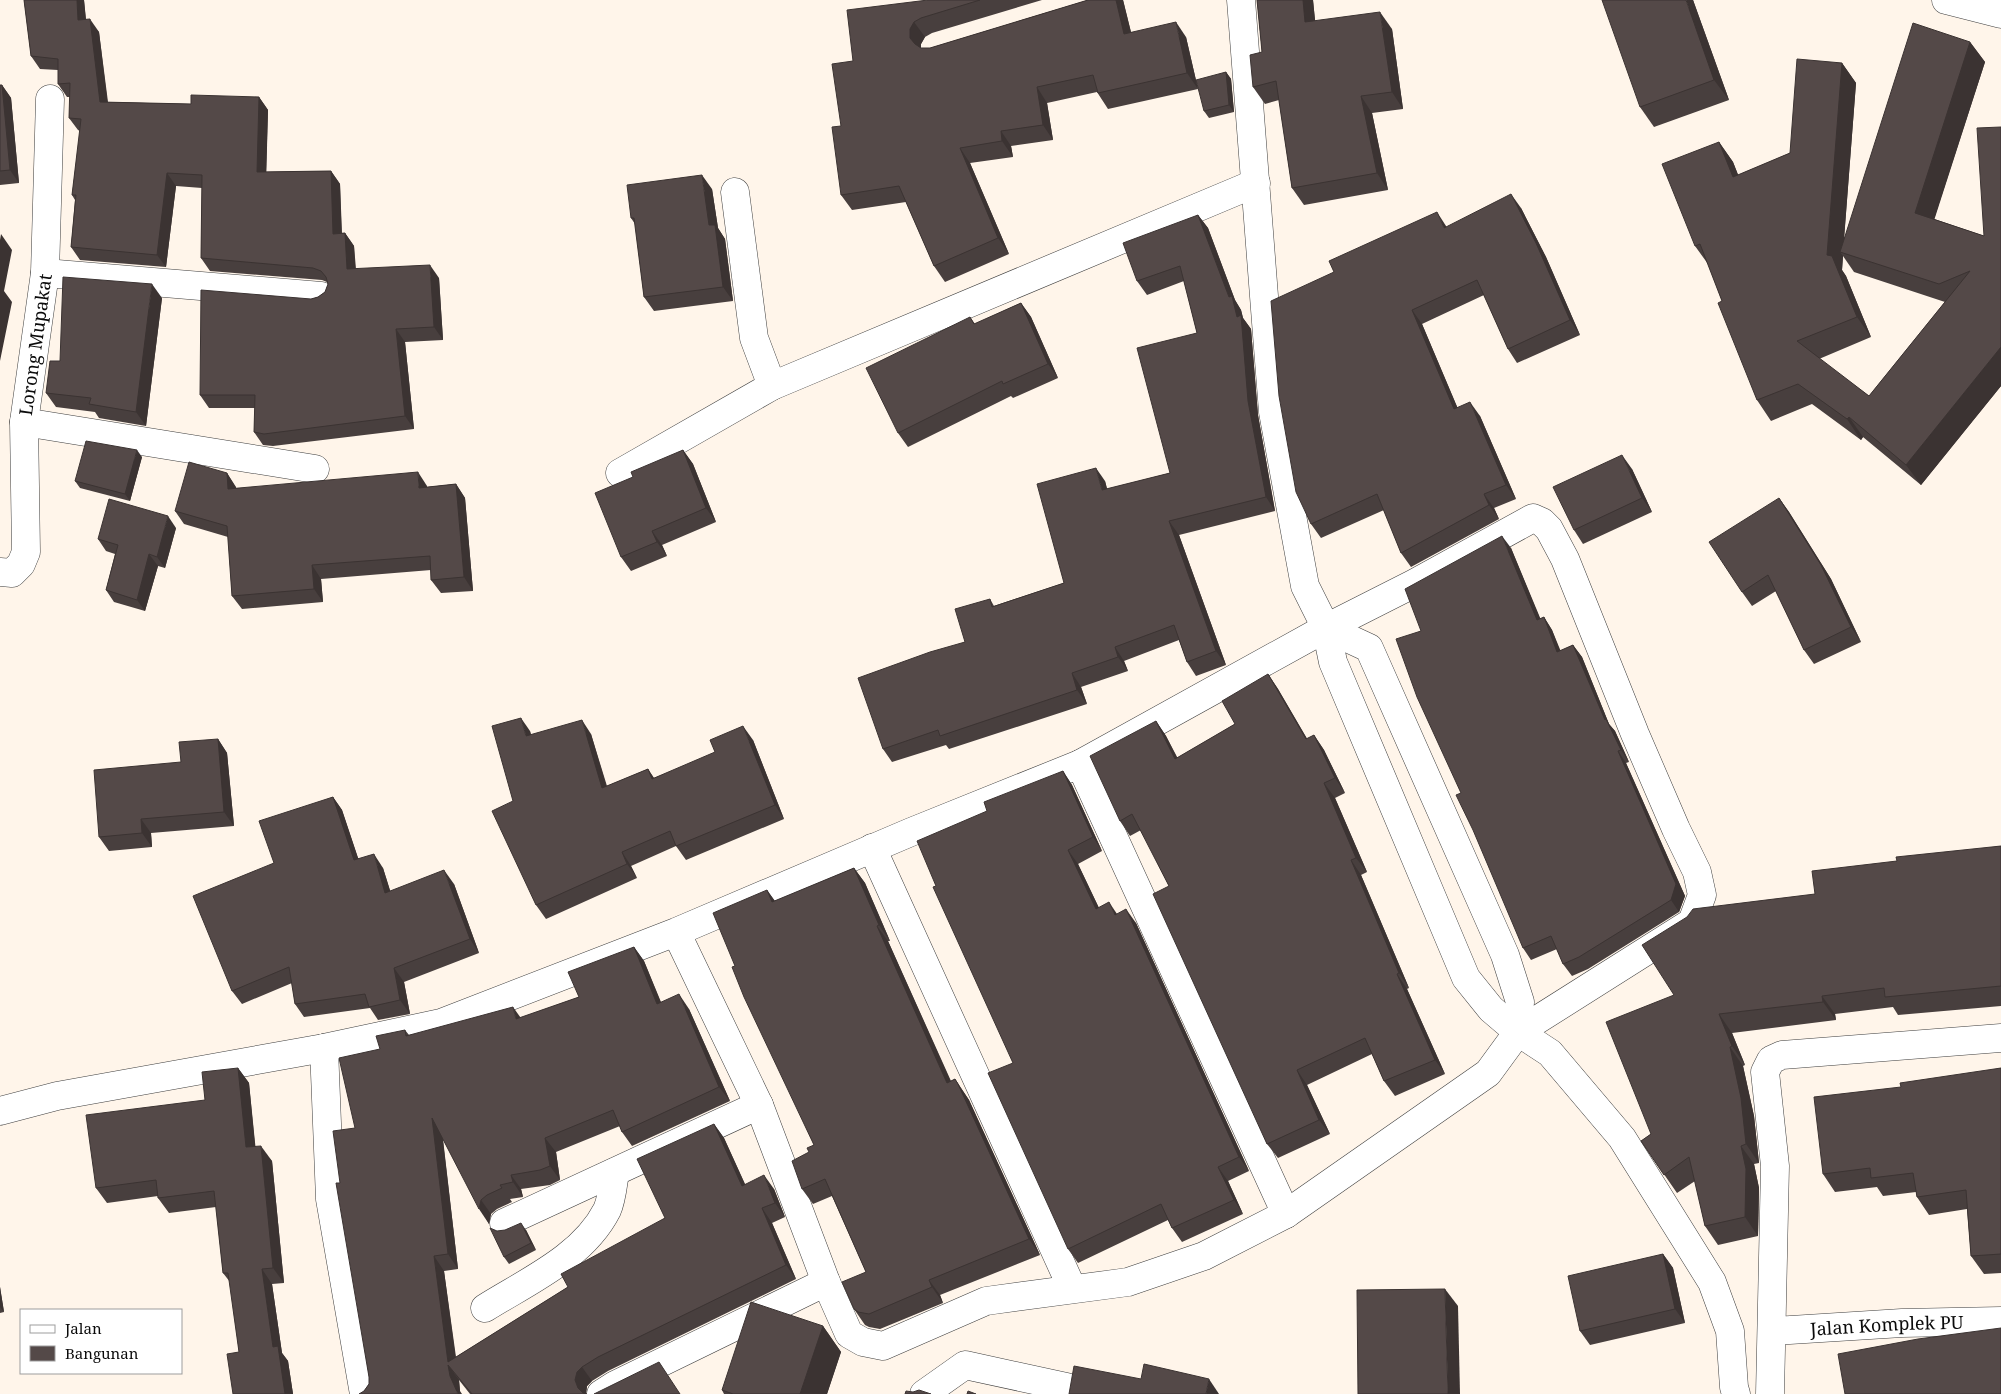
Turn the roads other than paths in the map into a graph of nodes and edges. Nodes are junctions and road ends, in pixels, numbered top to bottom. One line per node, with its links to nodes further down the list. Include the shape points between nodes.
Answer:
1 (1241, 0): 5 (street)
2 (1946, 0): 3 (street)
3 (2001, 14)
4 (50, 99): 7 (street, Lorong Mupakat)
5 (1256, 182): 9 (street); 14 (street, via 1274,421 1305,586)
6 (736, 192): 9 (street, via 754,338)
7 (45, 273): 8 (street); 10 (street, Lorong Mupakat)
8 (321, 296)
9 (772, 386): 12 (street)
10 (24, 422): 11 (street); 13 (street, Lorong Mupakat, via 26,552 22,564 12,573)
11 (315, 469)
12 (620, 473)
13 (0, 572)
14 (1326, 628): 15 (street); 18 (street, via 1334,662 1466,978 1491,1009); 18 (street, via 1369,648 1505,955 1520,1002); 18 (street, via 1532,518 1549,529 1565,559 1643,751 1697,872 1702,896 1692,922)
15 (1080, 764): 16 (street); 24 (street)
16 (872, 848): 17 (street); 27 (street)
17 (676, 932): 20 (street, via 441,1023); 21 (street)
18 (1518, 1032): 24 (street, via 1488,1073); 35 (street, via 1550,1053 1622,1138 1712,1282 1730,1331)
19 (2001, 1038): 30 (street, via 1782,1055 1771,1060 1765,1072 1775,1166)
20 (324, 1048): 22 (street, via 57,1096); 31 (street, via 330,1198)
21 (760, 1105): 23 (street); 26 (street)
22 (0, 1111)
23 (615, 1172): 25 (street); 28 (street, via 608,1208 590,1236 561,1260)
24 (1286, 1214): 27 (street, via 1195,1259 1128,1282)
25 (504, 1223)
26 (826, 1282): 27 (street, via 849,1334 863,1342 883,1346 986,1301); 32 (street)
27 (1072, 1288)
28 (485, 1308)
29 (2001, 1321): 30 (street, Jalan Komplek PU)
30 (1773, 1331): 36 (street)
31 (364, 1394)
32 (601, 1394)
33 (924, 1394): 34 (street, via 965,1365 1066,1387)
34 (1064, 1394)
35 (1736, 1394)
36 (1770, 1394)

